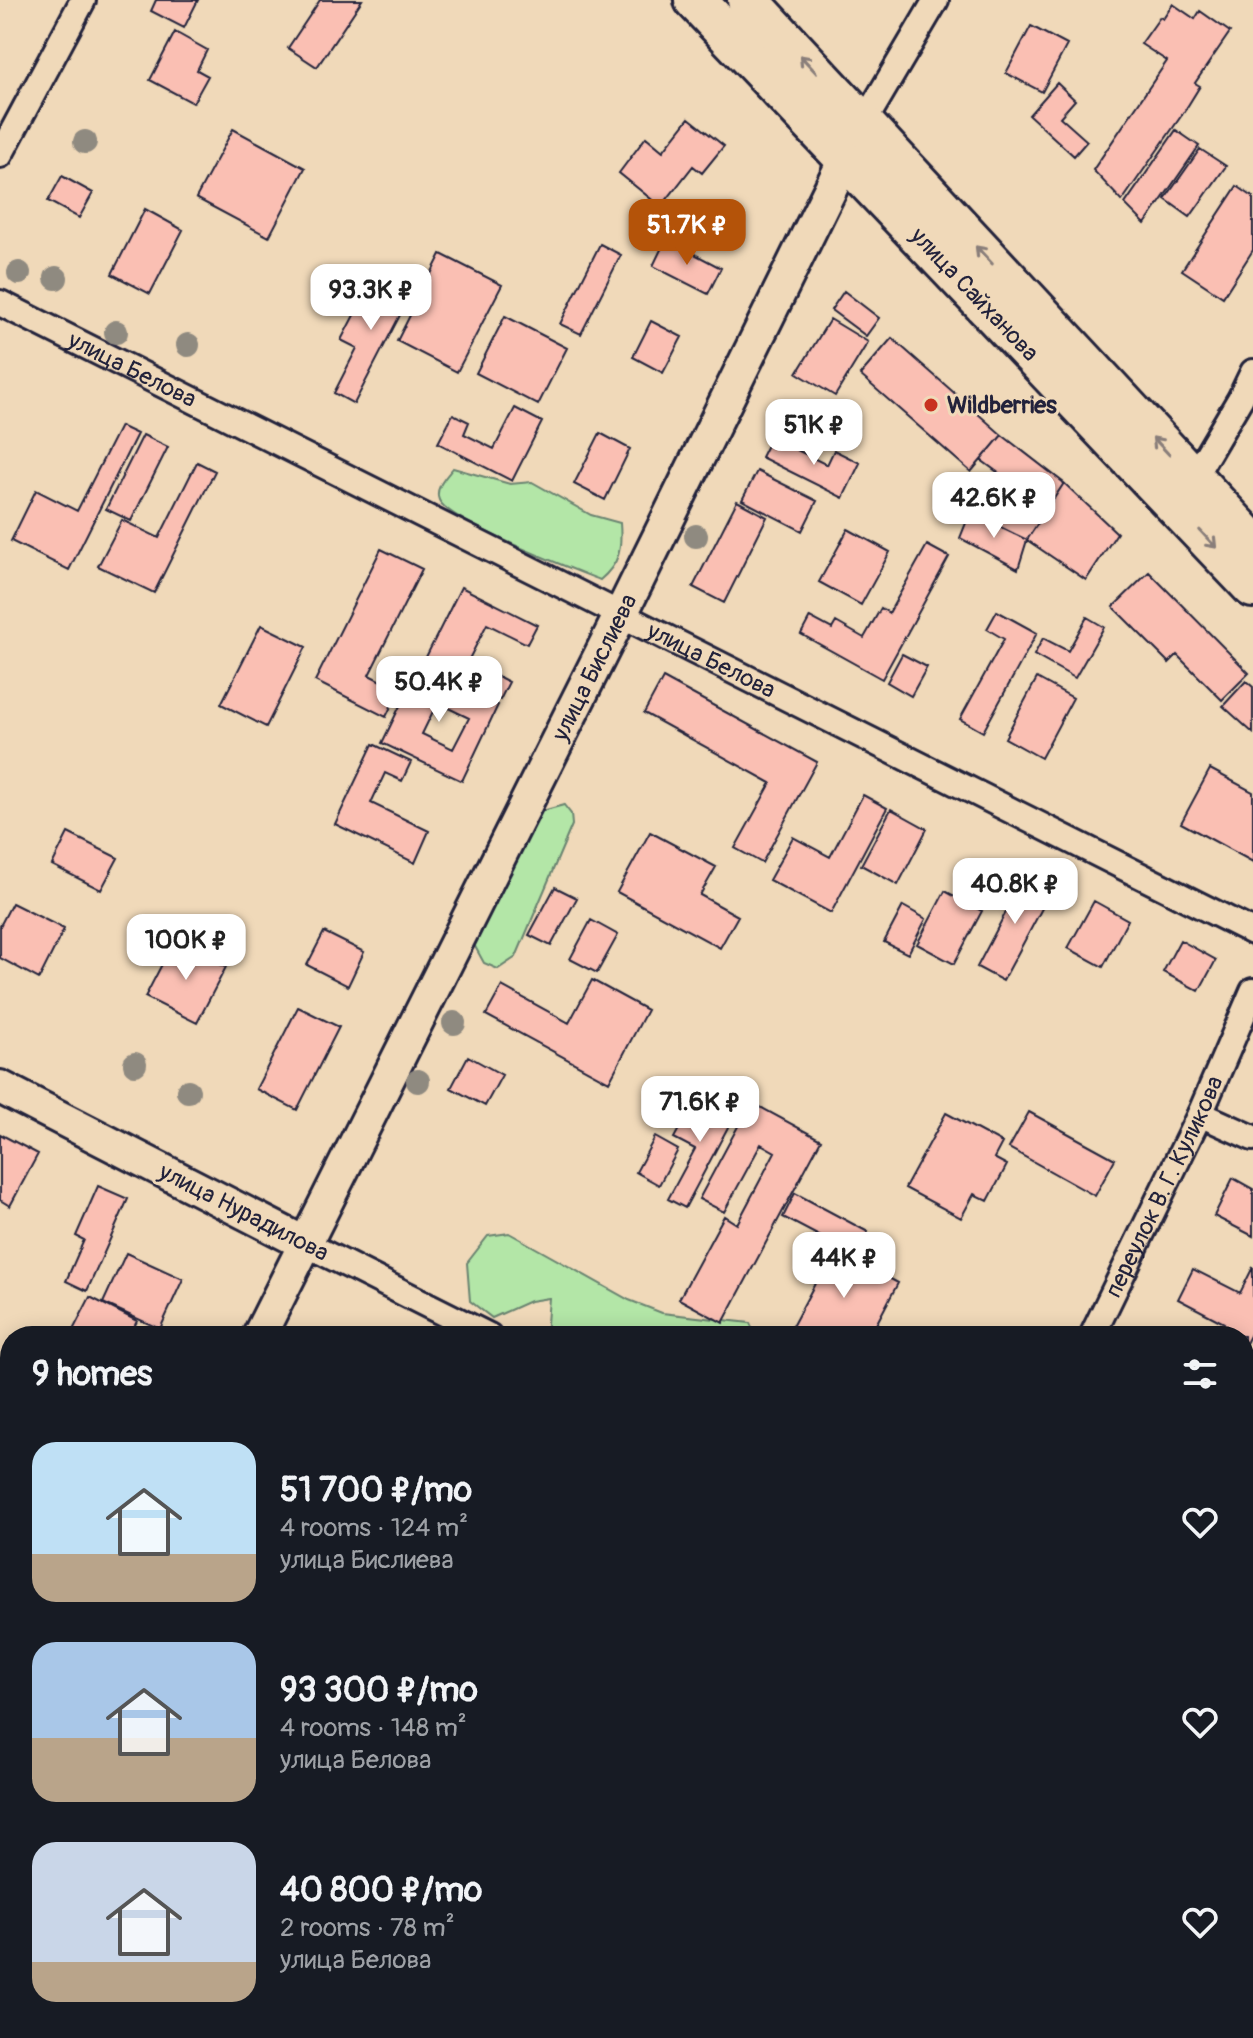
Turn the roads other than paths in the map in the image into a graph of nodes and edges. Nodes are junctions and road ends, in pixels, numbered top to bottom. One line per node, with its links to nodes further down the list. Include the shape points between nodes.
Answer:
1 (83, 0): 6 (street)
2 (695, 0): 7 (main road, улица Сайханова)
3 (748, 0): 5 (main road, улица Сайханова, one-way to 3)
4 (936, 0): 5 (street, улица Бислиева)
5 (863, 124): 7 (street, улица Бислиева); 11 (main road, улица Сайханова, one-way to 5)
6 (0, 155)
7 (845, 159): 11 (main road, улица Сайханова); 14 (street, улица Бислиева)
8 (0, 303): 14 (street, улица Белова)
9 (1253, 372): 10 (street)
10 (1247, 402): 11 (street)
11 (1185, 493): 12 (main road, улица Сайханова); 13 (main road, улица Сайханова, one-way to 13)
12 (1253, 543)
13 (1253, 587)
14 (621, 614): 15 (street, улица Белова); 20 (street, улица Бислиева)
15 (1253, 932)
16 (1253, 991): 18 (street, переулок В. Г. Куликова)
17 (0, 1087): 20 (street, улица Нурадилова)
18 (1200, 1114): 19 (street); 23 (street, переулок В. Г. Куликова)
19 (1253, 1138)
20 (304, 1243): 21 (street, улица Бислиева); 22 (street, улица Нурадилова)
21 (264, 1326)
22 (469, 1326)
23 (1097, 1326)

